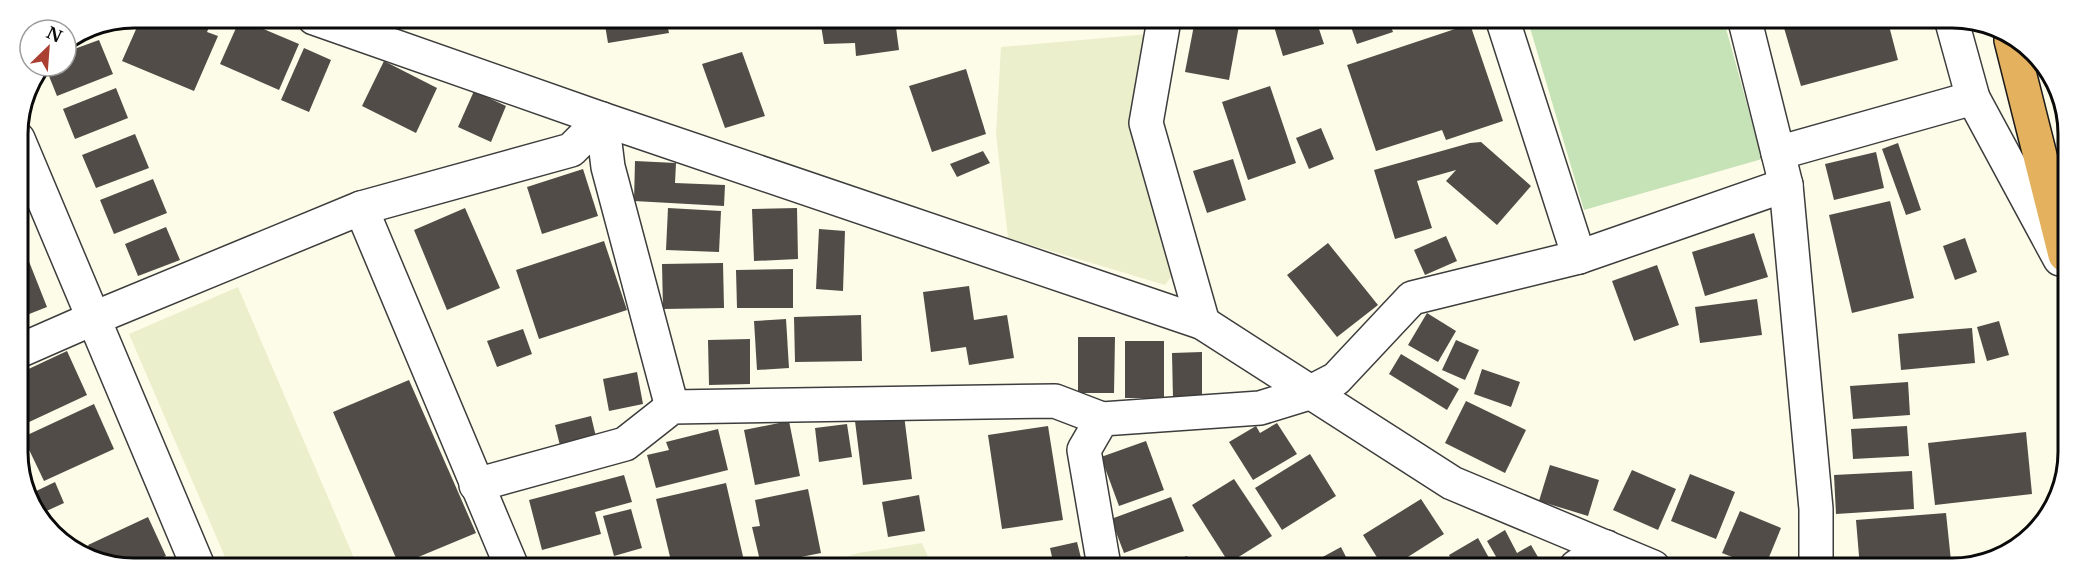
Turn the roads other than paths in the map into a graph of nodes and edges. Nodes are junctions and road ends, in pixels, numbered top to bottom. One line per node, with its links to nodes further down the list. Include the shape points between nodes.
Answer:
1 (343, 28): 8 (street)
2 (1163, 28): 17 (street, via 1146,123)
3 (1505, 28): 15 (street)
4 (1747, 28): 9 (street)
5 (1954, 28): 7 (street)
6 (2012, 47): 13 (highway)
7 (1973, 98): 9 (street); 14 (street)
8 (602, 119): 12 (street, via 571,150); 17 (street); 20 (street, via 608,167)
9 (1778, 153): 11 (street)
10 (29, 165): 16 (street)
11 (1786, 185): 15 (street); 27 (street, via 1816,509)
12 (361, 208): 16 (street); 22 (street)
13 (2058, 228)
14 (2058, 255)
15 (1579, 257): 19 (street, via 1412,298 1336,379)
16 (92, 319): 18 (street); 28 (street)
17 (1203, 323): 19 (street)
18 (28, 347)
19 (1309, 393): 21 (street, via 1260,408); 23 (street, via 1452,483)
20 (672, 407): 21 (street, via 1055,401); 22 (street, via 625,444)
21 (1102, 419): 24 (street, via 1084,450)
22 (476, 485): 29 (street)
23 (1606, 547): 25 (street); 26 (street)
24 (1103, 557)
25 (1591, 557)
26 (1630, 557)
27 (1816, 557)
28 (194, 558)
29 (508, 558)

